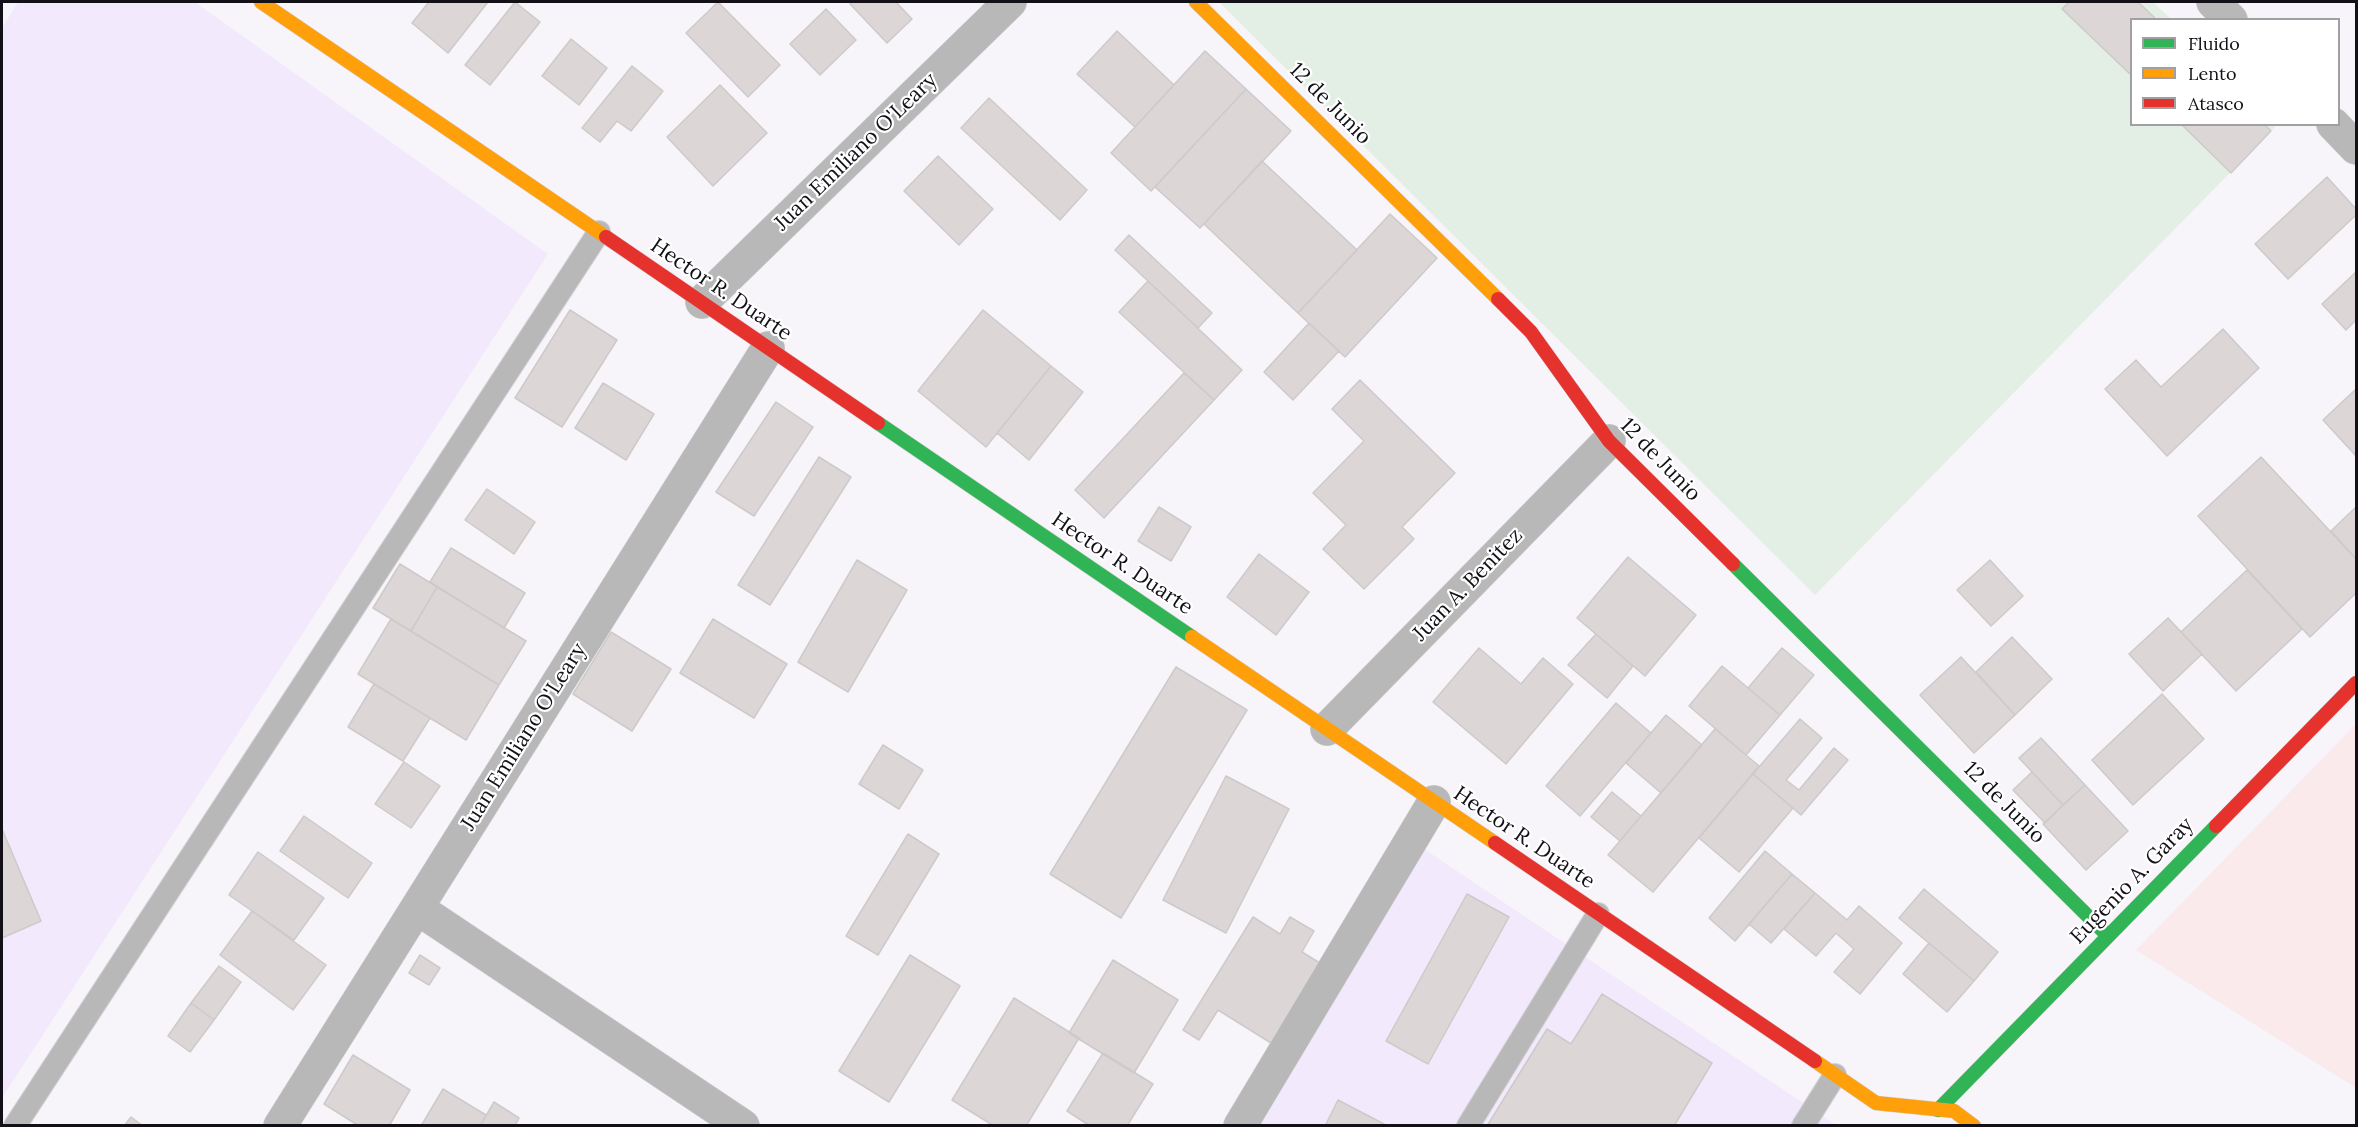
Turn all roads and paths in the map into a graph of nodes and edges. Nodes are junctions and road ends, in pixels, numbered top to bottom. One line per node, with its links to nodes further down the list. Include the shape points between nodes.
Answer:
1 (261, 2): 8 (street, Hector R. Duarte)
2 (1010, 2): 9 (street, Juan Emiliano O'Leary)
3 (1196, 2): 11 (street, 12 de Junio, via 1532,332)
4 (2213, 2): 5 (street)
5 (2228, 18)
6 (2335, 126): 7 (street)
7 (2356, 148)
8 (599, 232): 9 (street, Hector R. Duarte); 20 (lane)
9 (702, 302): 10 (street, Hector R. Duarte)
10 (768, 348): 13 (street, Hector R. Duarte); 15 (street, Juan Emiliano O'Leary)
11 (1609, 441): 13 (street, Juan A. Benitez); 17 (street, 12 de Junio)
12 (2356, 683): 17 (street, Eugenio A. Garay)
13 (1327, 729): 14 (street, Hector R. Duarte)
14 (1434, 802): 16 (street, Hector R. Duarte); 23 (street)
15 (417, 908): 21 (street, Juan Emiliano O'Leary); 22 (street)
16 (1598, 914): 18 (street, Hector R. Duarte); 24 (lane)
17 (2108, 936): 19 (street, Eugenio A. Garay)
18 (1835, 1075): 19 (street, Hector R. Duarte, via 1876,1103); 25 (lane)
19 (1938, 1110): 26 (street, Hector R. Duarte, via 1954,1111)
20 (15, 1125)
21 (280, 1125)
22 (743, 1125)
23 (1240, 1125)
24 (1468, 1125)
25 (1803, 1125)
26 (1974, 1125)

